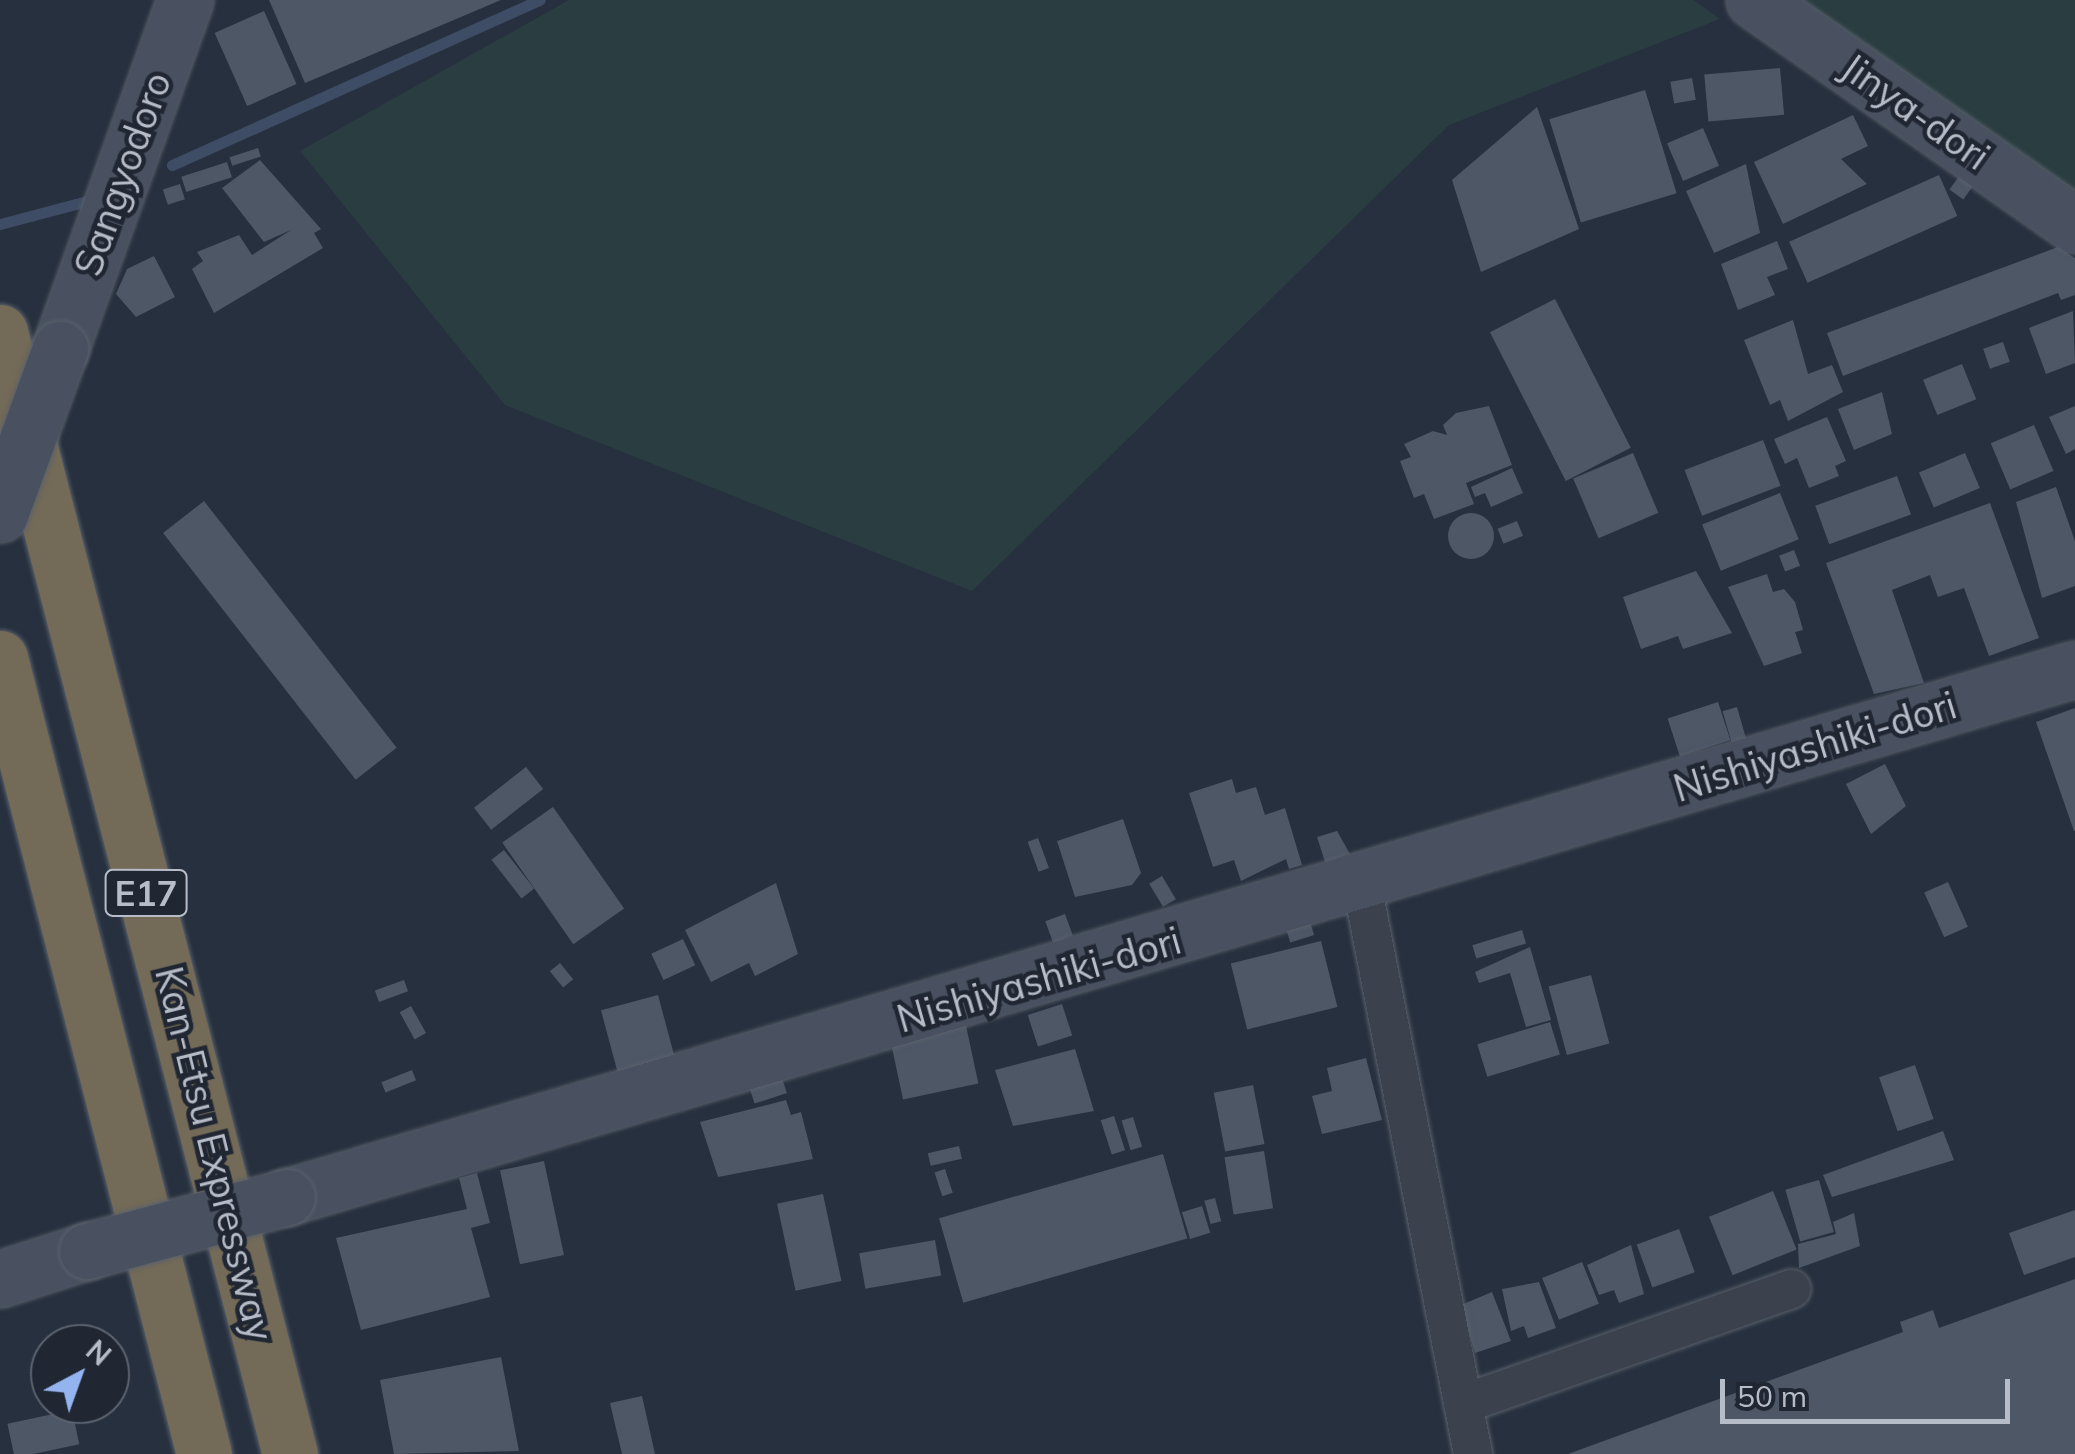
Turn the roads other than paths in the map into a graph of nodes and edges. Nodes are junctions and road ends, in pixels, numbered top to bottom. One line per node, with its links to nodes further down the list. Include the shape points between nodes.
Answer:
1 (185, 0): 5 (street, Sangyodoro, bridge)
2 (1754, 0): 3 (street, Jinya-dori)
3 (2075, 225)
4 (0, 332): 13 (highway, Kan-Etsu Expressway / E17)
5 (0, 514)
6 (0, 658): 12 (highway, E17)
7 (2075, 669): 8 (street, Nishiyashiki-dori)
8 (1362, 885): 9 (street, Nishiyashiki-dori, bridge); 11 (street)
9 (0, 1279)
10 (1791, 1289): 11 (street)
11 (1463, 1404): 14 (street)
12 (204, 1454)
13 (290, 1454)
14 (1473, 1454)

